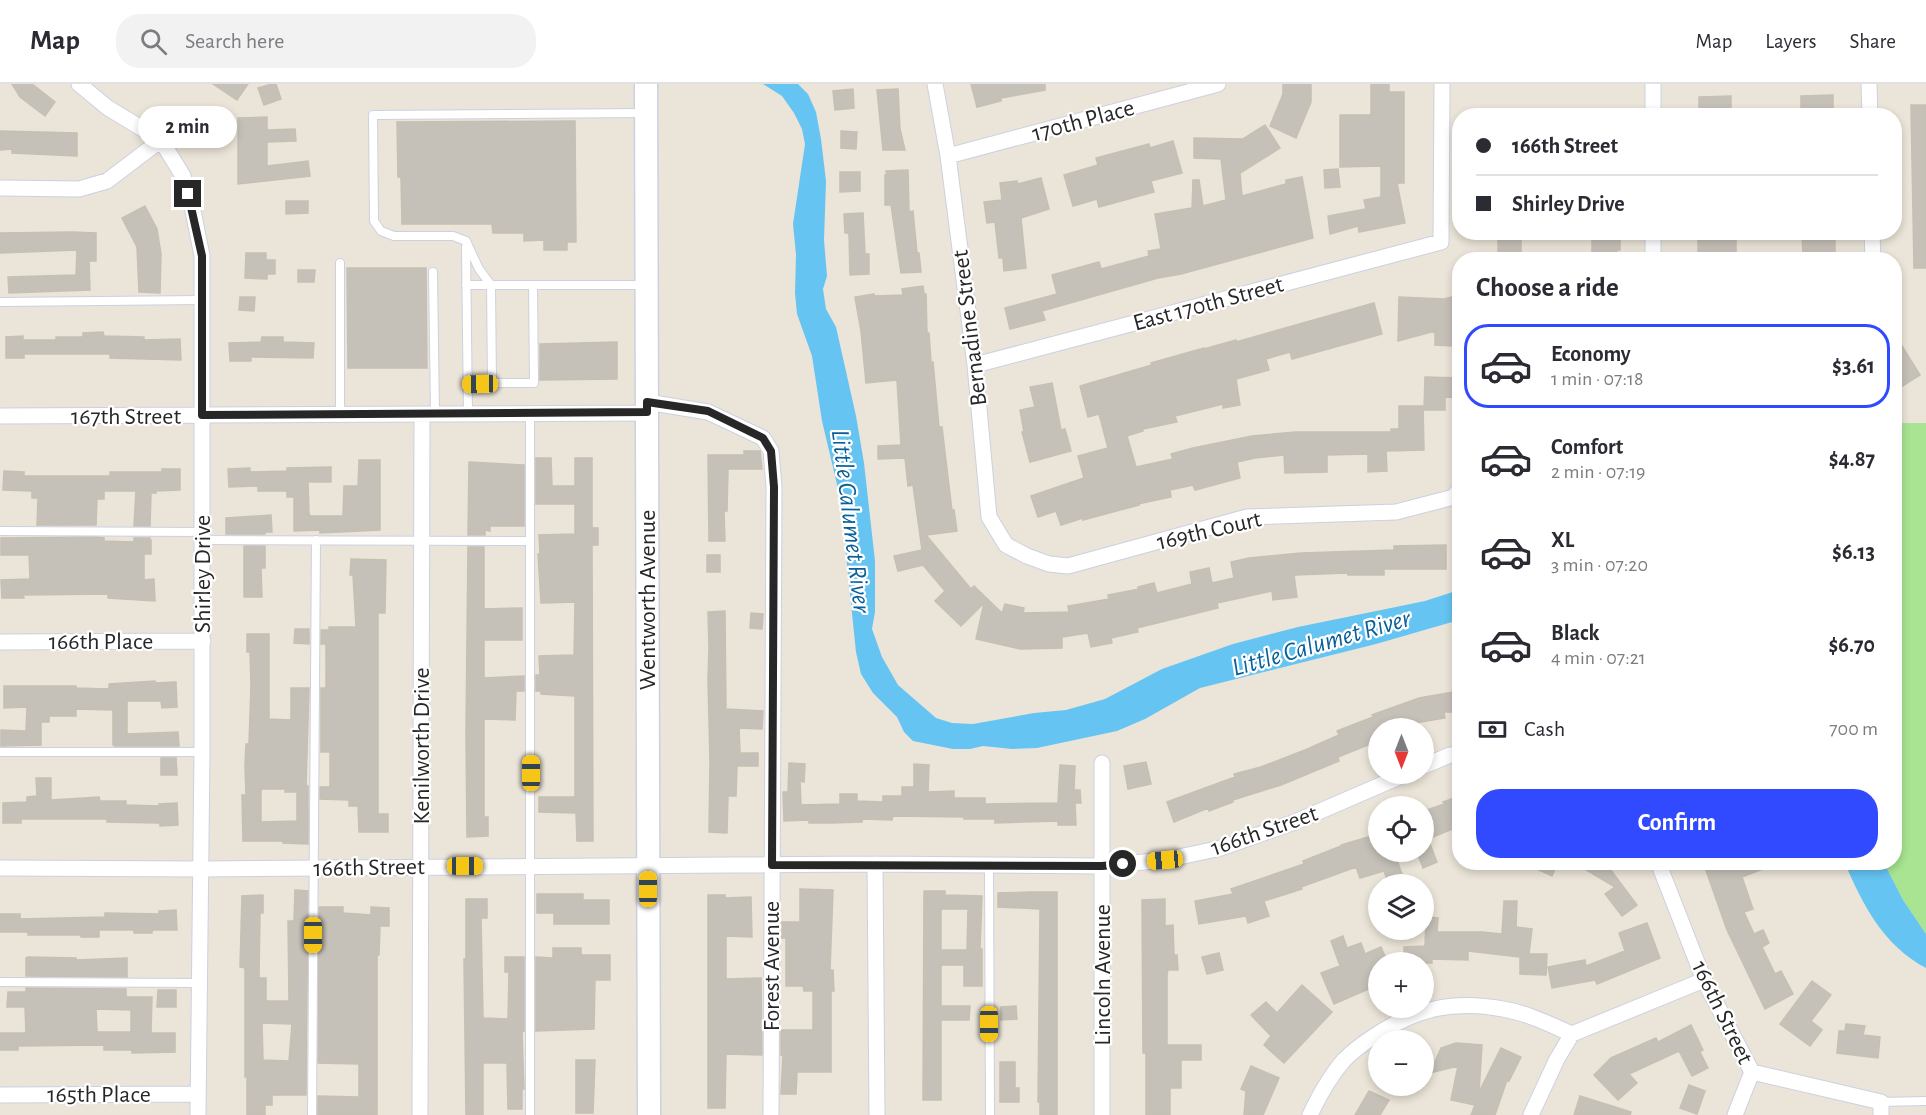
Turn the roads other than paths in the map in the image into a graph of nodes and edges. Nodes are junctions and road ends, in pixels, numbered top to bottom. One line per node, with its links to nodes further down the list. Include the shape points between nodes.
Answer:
1 (80, 84): 11 (street, Shirley Drive, via 108,108)
2 (646, 84): 10 (street, Wentworth Avenue)
3 (935, 84): 12 (street, Bernadine Street)
4 (1218, 84): 12 (street, 170th Place)
5 (1442, 84): 23 (street, East 170th Street, via 1441,242)
6 (1653, 84): 8 (street)
7 (1869, 84): 9 (street)
8 (1653, 108)
9 (1870, 108)
10 (646, 122): 14 (lane, via 373,115 374,221 381,231 394,236 453,236); 20 (street, Wentworth Avenue)
11 (161, 140): 13 (street, via 107,180 79,189); 21 (street, Shirley Drive, via 183,176 193,211 202,256)
12 (948, 156): 23 (street, Bernadine Street)
13 (0, 188)
14 (466, 242): 17 (lane); 18 (lane)
15 (340, 263): 28 (lane)
16 (433, 272): 29 (lane)
17 (466, 285): 18 (lane); 25 (lane)
18 (491, 285): 19 (lane); 24 (lane)
19 (534, 285): 20 (lane); 24 (lane, via 534,383)
20 (647, 285): 26 (street, Wentworth Avenue)
21 (202, 300): 22 (lane); 31 (street, Shirley Drive)
22 (0, 302)
23 (975, 365): 39 (street, Bernadine Street, via 989,517 1006,545)
24 (492, 383): 25 (lane)
25 (468, 384): 30 (lane)
26 (647, 407): 27 (street, 167th Street); 49 (street, Forest Avenue, via 708,411 763,438 771,451); 53 (street, Wentworth Avenue)
27 (530, 413): 30 (street, 167th Street); 38 (lane)
28 (340, 414): 29 (street, 167th Street); 31 (street, 167th Street)
29 (429, 414): 30 (street, 167th Street); 37 (street, Kenilworth Drive)
30 (468, 414)
31 (202, 415): 32 (street, 167th Street); 35 (street, Shirley Drive)
32 (0, 416)
33 (1452, 498): 39 (street, 169th Court, via 1396,512 1247,517 1068,566)
34 (0, 531): 35 (lane)
35 (202, 536): 36 (lane); 40 (street, Shirley Drive)
36 (316, 540): 37 (lane); 55 (lane)
37 (422, 540): 38 (lane); 51 (street, Kenilworth Drive)
38 (530, 541): 52 (lane)
39 (1027, 556)
40 (203, 641): 41 (street, 166th Place); 43 (street, Shirley Drive)
41 (0, 642)
42 (0, 752): 43 (lane)
43 (202, 752): 57 (street, Shirley Drive)
44 (1452, 755): 45 (street)
45 (1434, 762)
46 (1102, 763): 54 (street, Lincoln Avenue)
47 (1383, 784): 54 (street, 166th Street, via 1295,822 1221,848 1165,860)
48 (875, 864): 49 (street, 166th Street); 50 (street, 166th Street); 74 (street)
49 (772, 865): 53 (street, 166th Street); 73 (street, Forest Avenue)
50 (989, 865): 54 (street, 166th Street); 75 (lane)
51 (421, 866): 52 (street, 166th Street); 55 (street, 166th Street); 70 (street, Kenilworth Drive)
52 (531, 866): 53 (street, 166th Street); 71 (lane)
53 (647, 866): 72 (street, Wentworth Avenue)
54 (1102, 866): 76 (street, Lincoln Avenue)
55 (314, 867): 57 (street, 166th Street); 69 (lane)
56 (0, 868): 57 (street, 166th Street)
57 (202, 869): 61 (street, Shirley Drive)
58 (1661, 870): 59 (street, 166th Street)
59 (1704, 980): 62 (street); 63 (street, 166th Street)
60 (0, 982): 61 (lane)
61 (200, 983): 64 (street, Shirley Drive)
62 (1572, 1034): 77 (street, via 1503,1009 1444,1007 1418,1012 1376,1035 1344,1060); 78 (street)
63 (1752, 1072): 67 (street, 166th Street); 79 (street)
64 (198, 1094): 65 (street, 165th Place); 68 (street, Shirley Drive)
65 (0, 1095)
66 (1926, 1101): 67 (lane)
67 (1881, 1108)
68 (198, 1115)
69 (312, 1115)
70 (420, 1115)
71 (530, 1115)
72 (649, 1115)
73 (771, 1115)
74 (877, 1115)
75 (990, 1115)
76 (1102, 1115)
77 (1310, 1115)
78 (1531, 1115)
79 (1735, 1115)

